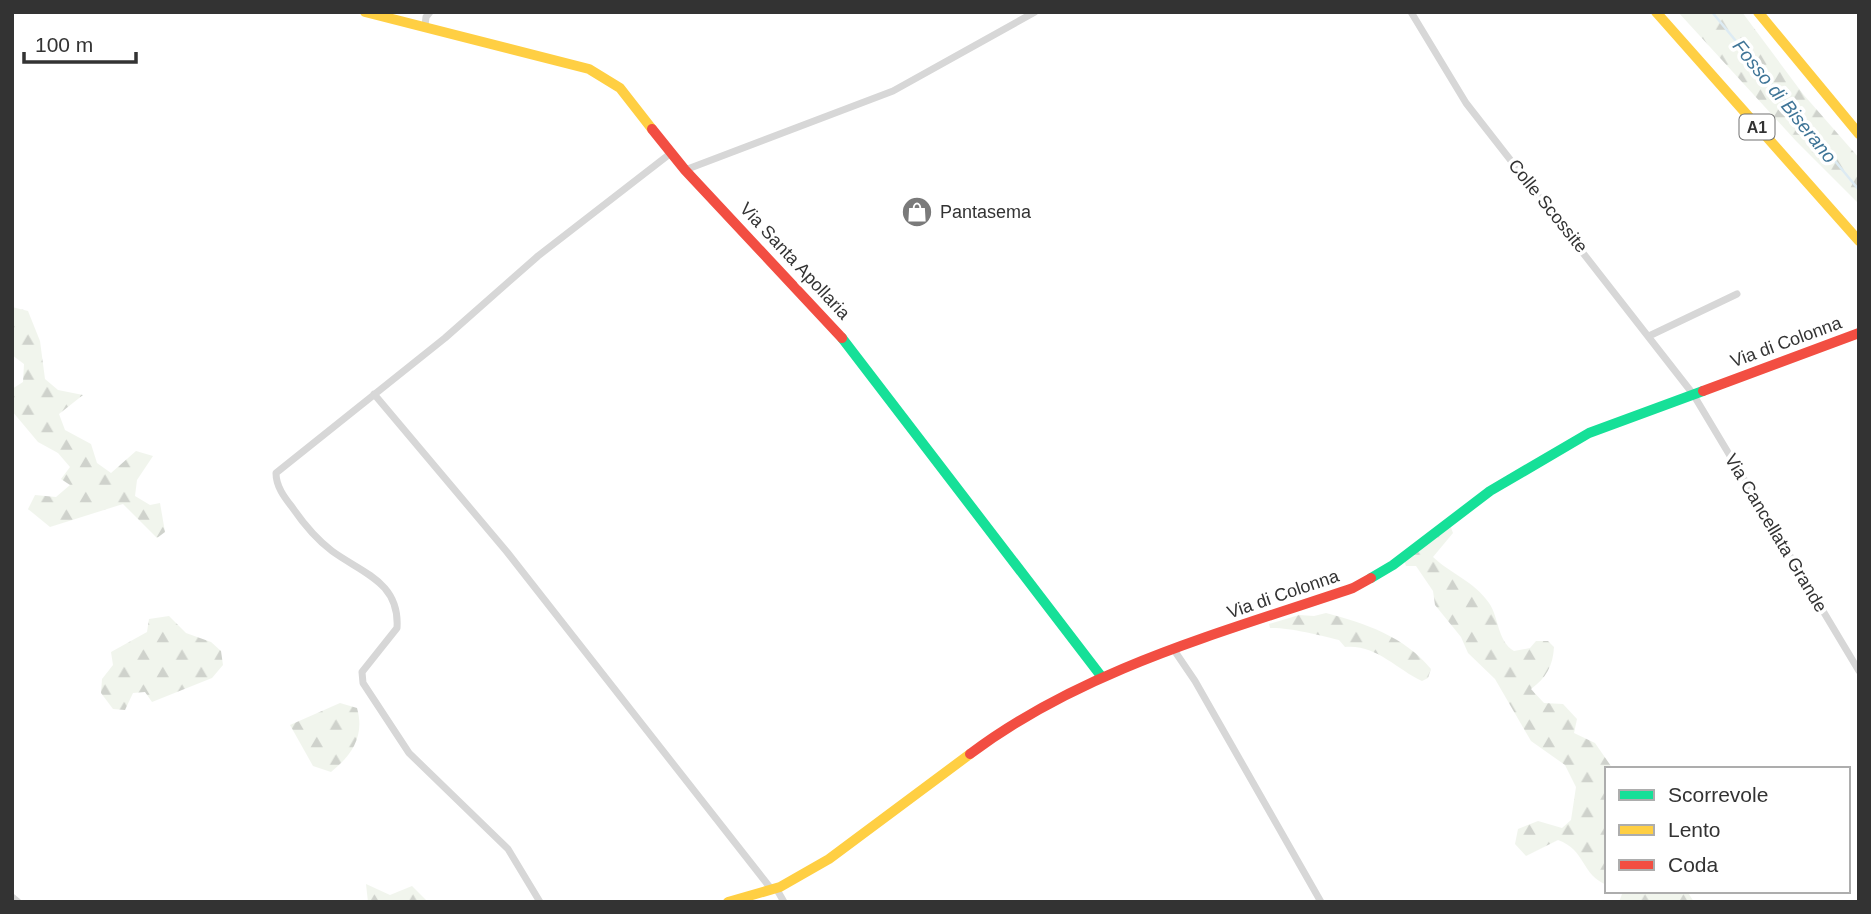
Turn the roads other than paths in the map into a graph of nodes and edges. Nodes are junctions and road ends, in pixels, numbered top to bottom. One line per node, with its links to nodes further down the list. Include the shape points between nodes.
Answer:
1 (365, 12): 7 (main road, Via Santa Apollaria)
2 (430, 12): 7 (street)
3 (1035, 12): 10 (street, via 893,91)
4 (1411, 12): 14 (street, Colle Scossite, via 1466,103)
5 (1656, 12): 11 (main road, A1)
6 (1758, 12): 8 (main road)
7 (425, 26): 9 (main road, Via Santa Apollaria, via 602,75 630,98)
8 (1859, 134)
9 (671, 153): 10 (main road, Via Santa Apollaria); 15 (street, via 538,256)
10 (685, 170): 19 (main road, Via Santa Apollaria, via 857,356)
11 (1859, 241)
12 (1737, 294): 14 (street)
13 (1859, 333): 16 (main road, Via di Colonna)
14 (1649, 336): 16 (street, Colle Scossite)
15 (374, 394): 20 (street, via 507,552); 23 (street, via 281,466 276,480 314,535 373,574 387,589 397,628 362,672 363,683 406,749 508,849)
16 (1693, 394): 17 (main road, Via di Colonna, via 1602,426 1528,467 1360,584); 18 (street, Via Cancellata Grande)
17 (1174, 650): 19 (main road, Via di Colonna); 26 (street)
18 (1859, 671)
19 (1101, 676): 20 (main road, Via di Colonna, via 998,733 856,841)
20 (774, 889): 24 (main road, Via di Colonna); 25 (street)
21 (12, 897): 22 (street)
22 (18, 902)
23 (540, 902)
24 (728, 902)
25 (783, 902)
26 (1321, 902)

